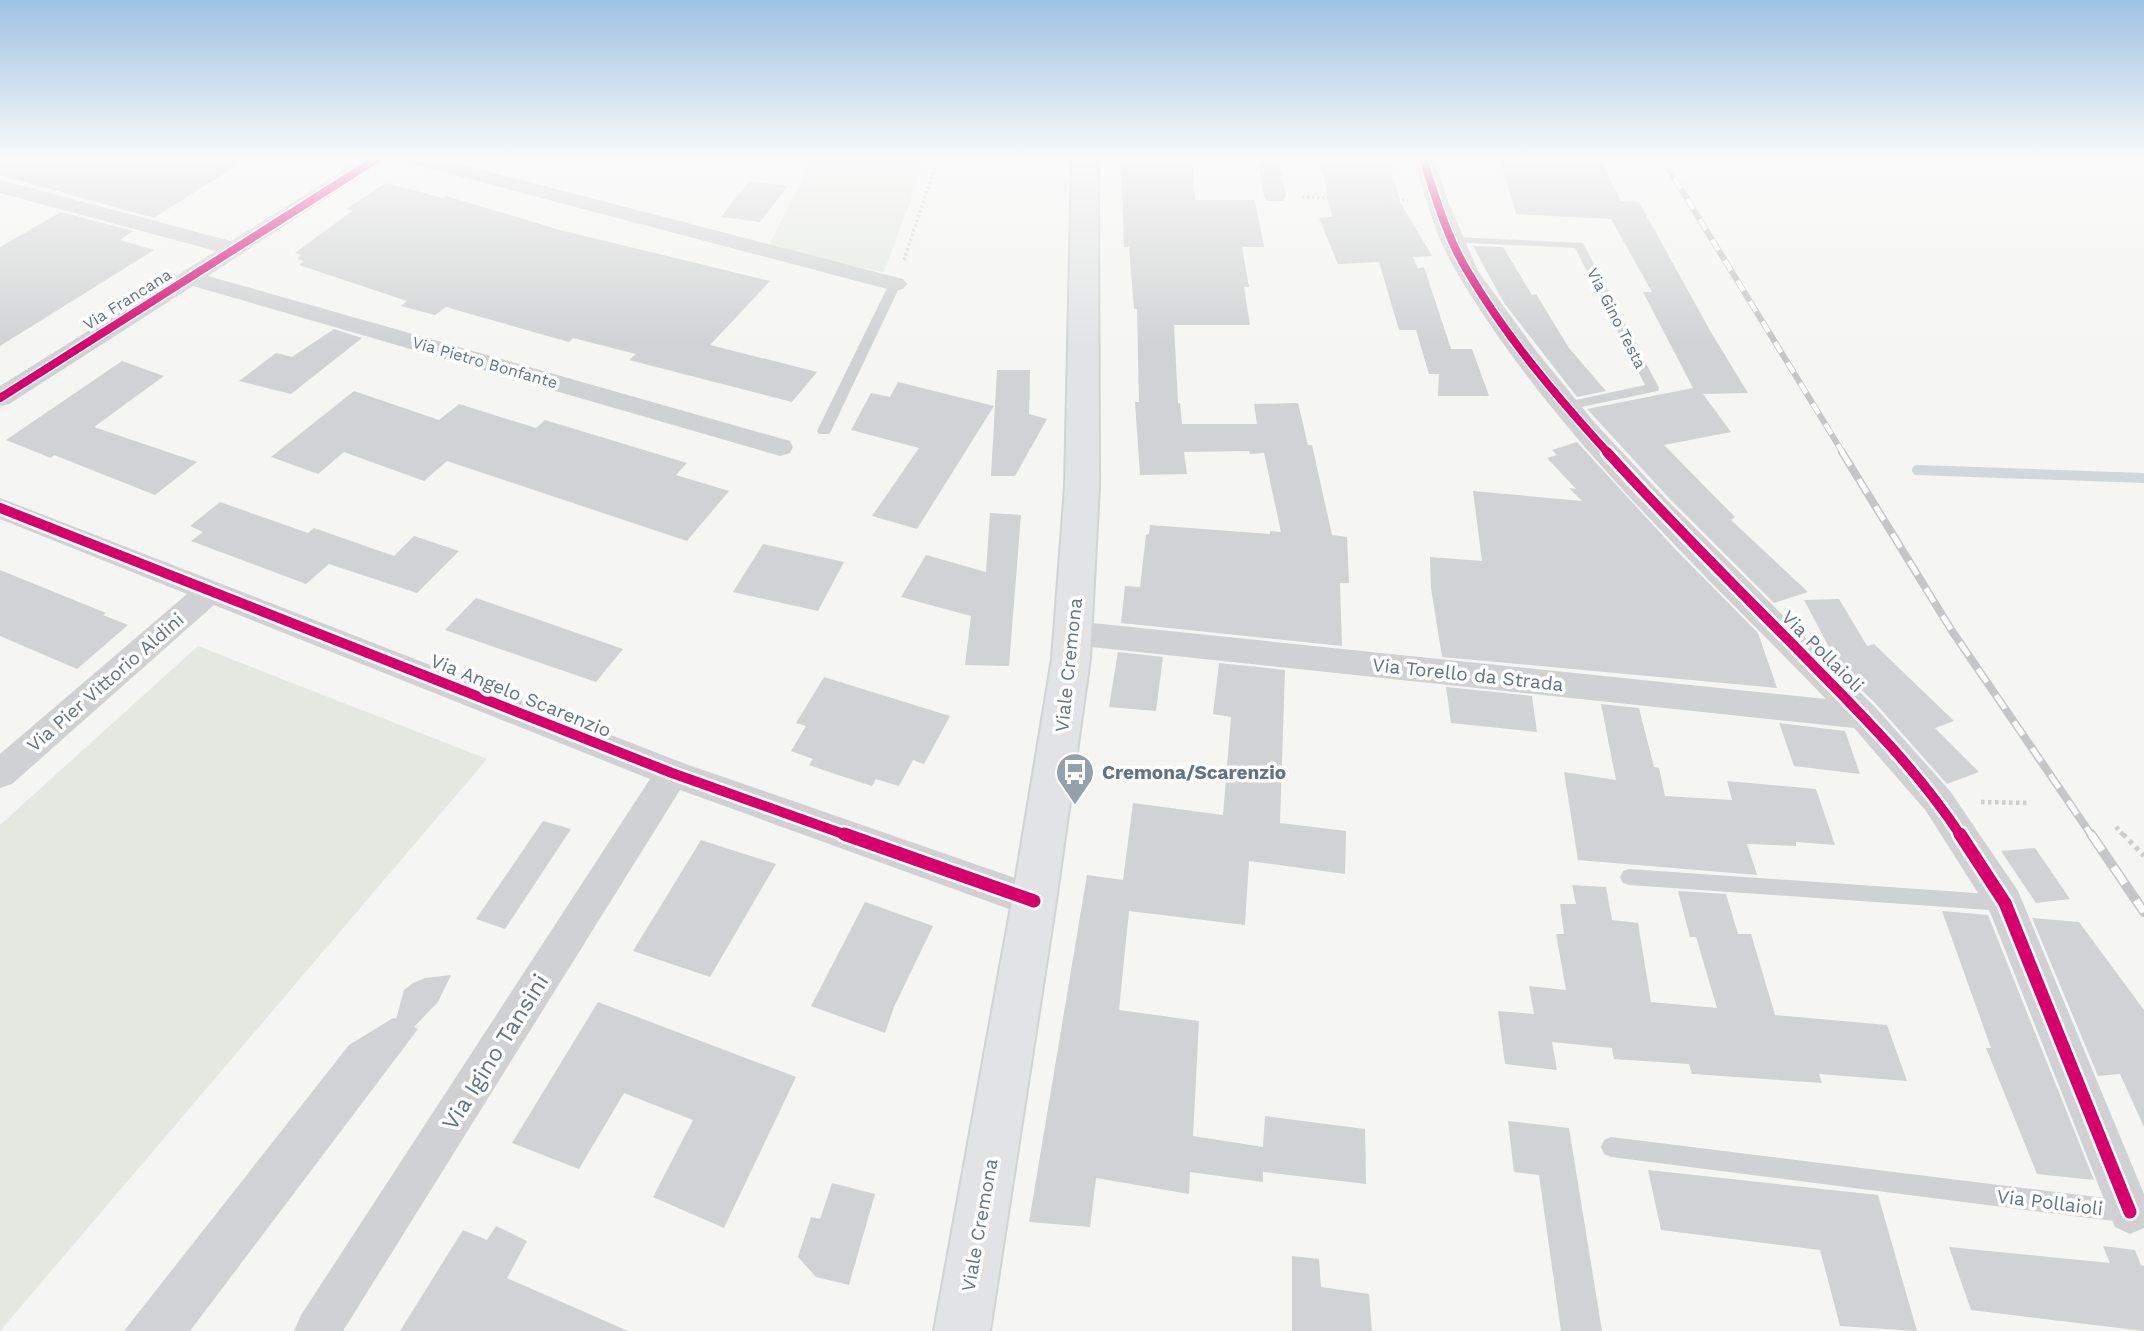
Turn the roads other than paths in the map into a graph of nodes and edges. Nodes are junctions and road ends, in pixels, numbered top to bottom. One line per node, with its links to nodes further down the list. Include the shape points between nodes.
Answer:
1 (127, 220): 7 (street)
2 (280, 220): 7 (street, Via Francana)
3 (650, 220): 9 (street)
4 (1084, 220): 16 (main road, Viale Cremona, via 1082,487)
5 (1445, 220): 6 (street, Via Pollaioli)
6 (1453, 240): 11 (street, Via Pollaioli, via 1467,271); 11 (lane, Via Gino Testa, via 1579,245 1653,388)
7 (235, 249): 8 (street, Via Francana)
8 (190, 278): 10 (street, Via Francana); 13 (street, Via Pietro Bonfante)
9 (895, 284): 12 (lane)
10 (0, 398)
11 (1567, 406): 17 (street, Via Pollaioli, via 1656,506)
12 (824, 431)
13 (780, 447)
14 (0, 508): 15 (street, Via Angelo Scarenzio)
15 (211, 591): 18 (street, Via Pier Vittorio Aldini); 19 (street, Via Angelo Scarenzio)
16 (1073, 633): 17 (street, Via Torello da Strada); 21 (main road, Viale Cremona)
17 (1863, 716): 22 (street, Via Pollaioli, via 1938,801)
18 (0, 774)
19 (672, 774): 21 (street, Via Angelo Scarenzio); 25 (street, Via Igino Tansini)
20 (1629, 877): 22 (lane)
21 (1034, 901): 26 (main road, Viale Cremona)
22 (2005, 903): 24 (street, Via Pollaioli)
23 (1611, 1147): 24 (lane, Via Pollaioli)
24 (2130, 1212)
25 (317, 1331)
26 (962, 1331)

